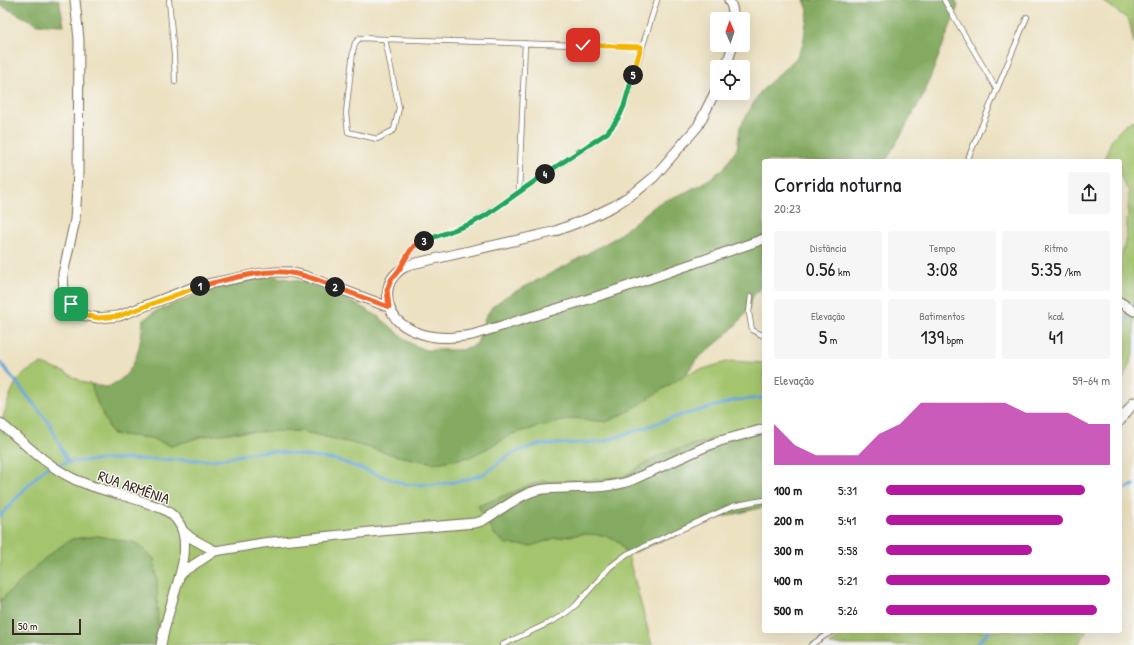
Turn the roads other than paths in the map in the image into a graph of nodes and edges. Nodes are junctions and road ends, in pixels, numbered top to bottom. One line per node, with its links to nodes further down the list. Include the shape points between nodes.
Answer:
1 (75, 0): 19 (street, via 79,40 78,173 75,220 63,274 64,291 71,304 82,315 99,318 119,316 194,287 276,272 305,276)
2 (169, 0): 11 (lane)
3 (657, 0): 10 (lane)
4 (944, 0): 12 (lane)
5 (731, 2): 6 (street)
6 (733, 12)
7 (1027, 17): 12 (lane)
8 (385, 39): 8 (lane, via 360,38 355,43 346,113 348,132 378,139 394,130 399,108); 9 (lane)
9 (525, 43): 10 (lane); 15 (lane)
10 (641, 47): 15 (lane, via 624,106 607,133)
11 (174, 82)
12 (997, 90): 14 (lane)
13 (711, 100): 17 (street, via 698,126 654,177 614,206 553,232 412,264)
14 (968, 159)
15 (519, 192): 17 (lane, via 470,224 414,246)
16 (762, 240): 19 (street, via 608,293 472,335 454,338 430,336 410,329 397,320)
17 (399, 270): 19 (street, via 387,290)
18 (751, 296): 20 (lane, via 749,313 752,330)
19 (389, 307)
20 (762, 335)
21 (1134, 402): 22 (street)
22 (1122, 419)
23 (0, 423): 26 (street, RUA ARMÊNIA, via 32,451 71,478 164,509 179,523)
24 (762, 430): 27 (street, via 706,446 617,485 532,492 482,522 263,543)
25 (762, 500): 31 (lane, via 733,506 627,554 610,567 566,613)
26 (183, 532): 27 (street); 28 (street, RUA ARMÊNIA, via 185,543)
27 (215, 551): 28 (street)
28 (181, 573): 30 (street, RUA ARMÊNIA)
29 (830, 633): 32 (lane)
30 (161, 645)
31 (502, 645)
32 (811, 645)

